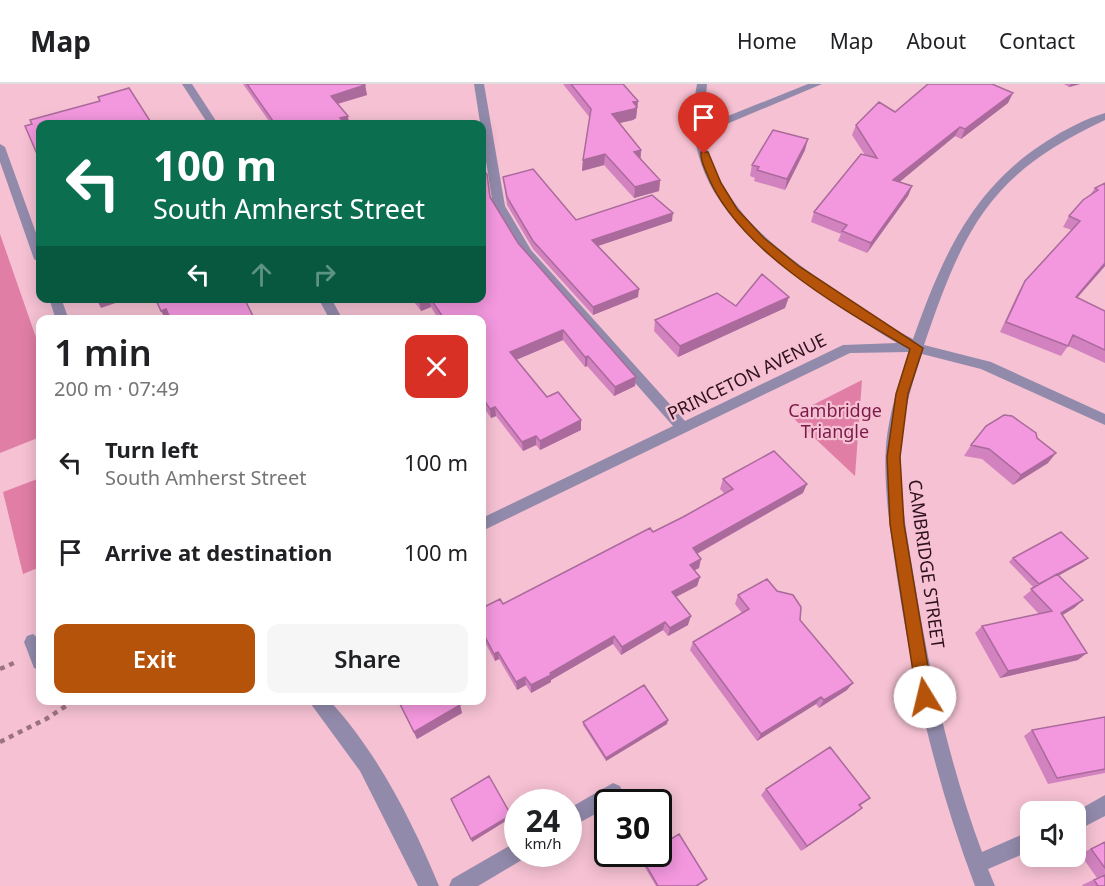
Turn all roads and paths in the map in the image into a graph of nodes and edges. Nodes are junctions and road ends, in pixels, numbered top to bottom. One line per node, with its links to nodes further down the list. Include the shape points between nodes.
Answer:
1 (187, 84): 6 (street)
2 (479, 84): 7 (street)
3 (702, 84): 8 (street)
4 (817, 84): 8 (street)
5 (1105, 116): 12 (street, via 1051,141 1017,165 971,217 938,281)
6 (210, 120)
7 (484, 120)
8 (698, 132): 12 (street, via 716,183 733,211 760,241 796,270)
9 (486, 134): 14 (street, via 499,206 526,252)
10 (0, 147): 11 (street)
11 (36, 247)
12 (917, 348): 13 (street, via 966,358 1006,373); 14 (street, PRINCETON AVENUE, via 848,348); 25 (street, CAMBRIDGE STREET, via 902,394 893,457 897,524 925,697 948,784)
13 (1105, 420)
14 (683, 428): 15 (street, PRINCETON AVENUE)
15 (486, 523)
16 (33, 642): 17 (street)
17 (36, 651)
18 (67, 705): 20 (path)
19 (322, 705): 26 (street, via 342,726 381,787)
20 (0, 742)
21 (1105, 806): 22 (street)
22 (1086, 816)
23 (1020, 845): 25 (street)
24 (504, 859): 27 (street)
25 (976, 864): 28 (street, CAMBRIDGE STREET)
26 (429, 886)
27 (459, 886)
28 (985, 886)

